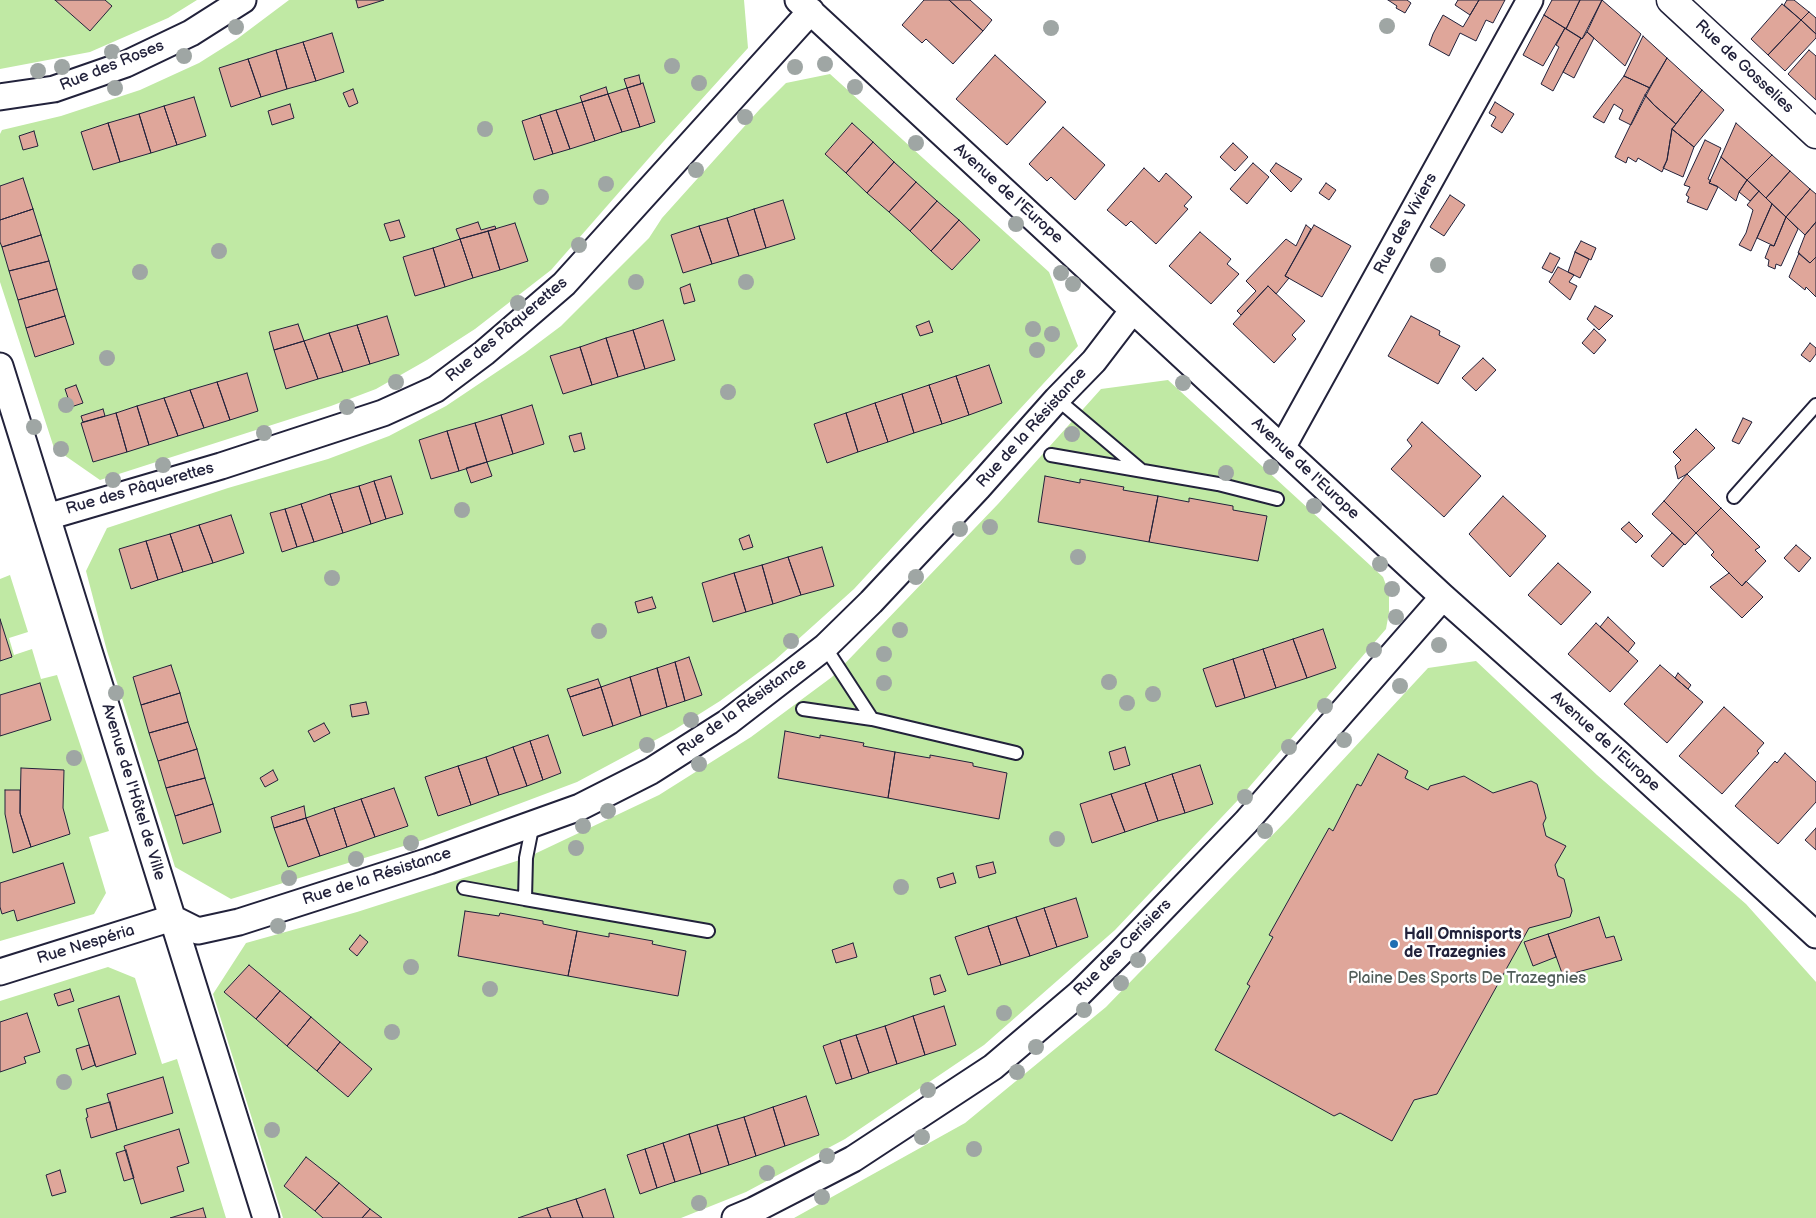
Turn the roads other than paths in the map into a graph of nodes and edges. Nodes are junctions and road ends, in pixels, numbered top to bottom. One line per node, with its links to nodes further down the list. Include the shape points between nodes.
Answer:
1 (243, 0): 5 (street, Rue des Roses, via 191,33 126,64 54,89)
2 (1530, 0): 11 (street, Rue des Viviers)
3 (1671, 0): 6 (main road, Rue de Gosselies)
4 (805, 6): 7 (street, Avenue de l'Europe); 16 (street, Rue des Pâquerettes, via 564,284 484,353 436,389 383,413 221,466)
5 (0, 98)
6 (1816, 134)
7 (1133, 310): 9 (street, Rue de la Résistance, via 1094,361); 11 (street, Avenue de l'Europe)
8 (0, 366): 16 (street, Avenue de l'Hôtel de Ville)
9 (1057, 399): 13 (lane); 18 (street, Rue de la Résistance, via 872,602)
10 (1816, 404): 14 (lane)
11 (1282, 448): 17 (street, Avenue de l'Europe)
12 (1051, 455): 13 (lane)
13 (1141, 470): 15 (lane)
14 (1734, 497)
15 (1277, 499)
16 (47, 517): 25 (street, Avenue de l'Hôtel de Ville)
17 (1443, 597): 27 (street, Avenue de l'Europe, via 1618,752); 30 (street, Rue des Cerisiers, via 1246,822 1080,993 993,1067 862,1154)
18 (825, 648): 20 (lane); 22 (street, Rue de la Résistance, via 728,722 685,750 580,807)
19 (803, 709): 20 (lane)
20 (872, 719): 21 (lane)
21 (1016, 753)
22 (533, 823): 24 (lane, via 526,858); 25 (street, Rue de la Résistance, via 429,861 239,922 198,931)
23 (464, 888): 24 (lane)
24 (526, 899): 26 (lane)
25 (172, 918): 28 (street, Rue Nespéria); 29 (street, Avenue de l'Hôtel de Ville)
26 (708, 931)
27 (1816, 935)
28 (0, 972)
29 (266, 1218)
30 (735, 1218)

